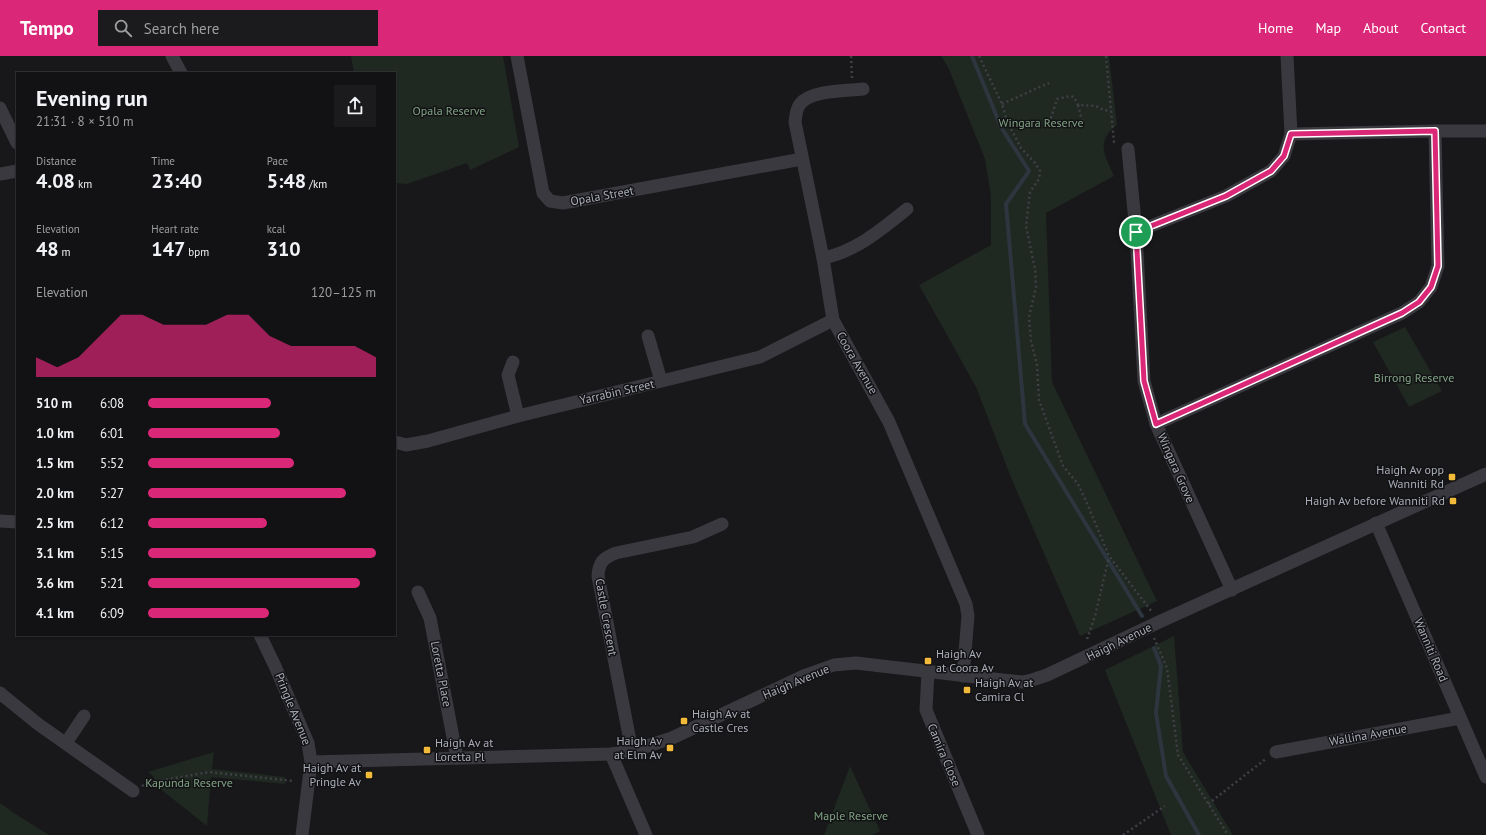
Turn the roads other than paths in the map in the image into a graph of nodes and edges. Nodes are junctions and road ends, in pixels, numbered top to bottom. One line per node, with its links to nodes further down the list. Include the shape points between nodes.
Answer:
1 (172, 56): 4 (street)
2 (517, 56): 12 (street, Opala Street, via 543,193 550,202 564,203)
3 (1288, 56): 9 (street)
4 (180, 72)
5 (858, 90): 12 (street, Coora Avenue, via 822,93 800,103 795,122)
6 (0, 108): 10 (street)
7 (1435, 131): 8 (street); 9 (street); 23 (street, via 1438,266 1431,287 1419,302 1402,313)
8 (1486, 131)
9 (1291, 134): 16 (street, via 1284,156 1271,171 1226,196)
10 (16, 141)
11 (1128, 149): 16 (street, Wingara Grove)
12 (802, 159): 17 (street, Coora Avenue)
13 (16, 171): 14 (street)
14 (0, 174)
15 (907, 209): 17 (street, via 872,237 835,256)
16 (1136, 232): 23 (street, Wingara Grove, via 1144,381)
17 (823, 258): 18 (street, Coora Avenue)
18 (833, 320): 21 (street, Yarrabin Street, via 760,357); 34 (street, Coora Avenue, via 892,428 966,604 968,616)
19 (648, 336): 21 (street)
20 (513, 362): 22 (street, via 508,375)
21 (661, 382): 22 (street, Yarrabin Street)
22 (518, 416): 24 (street, Yarrabin Street, via 428,441 406,445)
23 (1156, 424): 30 (street, Wingara Grove)
24 (396, 442)
25 (1486, 474): 28 (street, Haigh Avenue)
26 (0, 521): 27 (street)
27 (16, 522)
28 (1376, 523): 30 (street, Haigh Avenue); 37 (street, Wanniti Road)
29 (722, 524): 39 (street, Castle Crescent, via 692,537 616,553 605,557 598,567)
30 (1232, 590): 34 (street, Haigh Avenue, via 1064,668 1032,680 1022,682)
31 (418, 592): 42 (street, Loretta Place, via 430,618)
32 (260, 636): 43 (street, Pringle Avenue, via 308,743)
33 (928, 672): 34 (street, Haigh Avenue); 39 (street, Haigh Avenue, via 856,662 834,666 806,675 672,738); 48 (street, Camira Close, via 926,710)
34 (963, 676)
35 (0, 693): 38 (street)
36 (84, 716): 38 (street)
37 (1460, 718): 40 (street, Wallina Avenue); 44 (street, Wanniti Road)
38 (66, 743): 45 (street)
39 (632, 751): 41 (street, Haigh Avenue)
40 (1276, 752)
41 (610, 754): 42 (street, Haigh Avenue); 47 (street)
42 (457, 758): 43 (street, Haigh Avenue)
43 (311, 762): 46 (street, Pringle Avenue)
44 (1486, 777)
45 (133, 791)
46 (302, 835)
47 (646, 835)
48 (978, 835)

